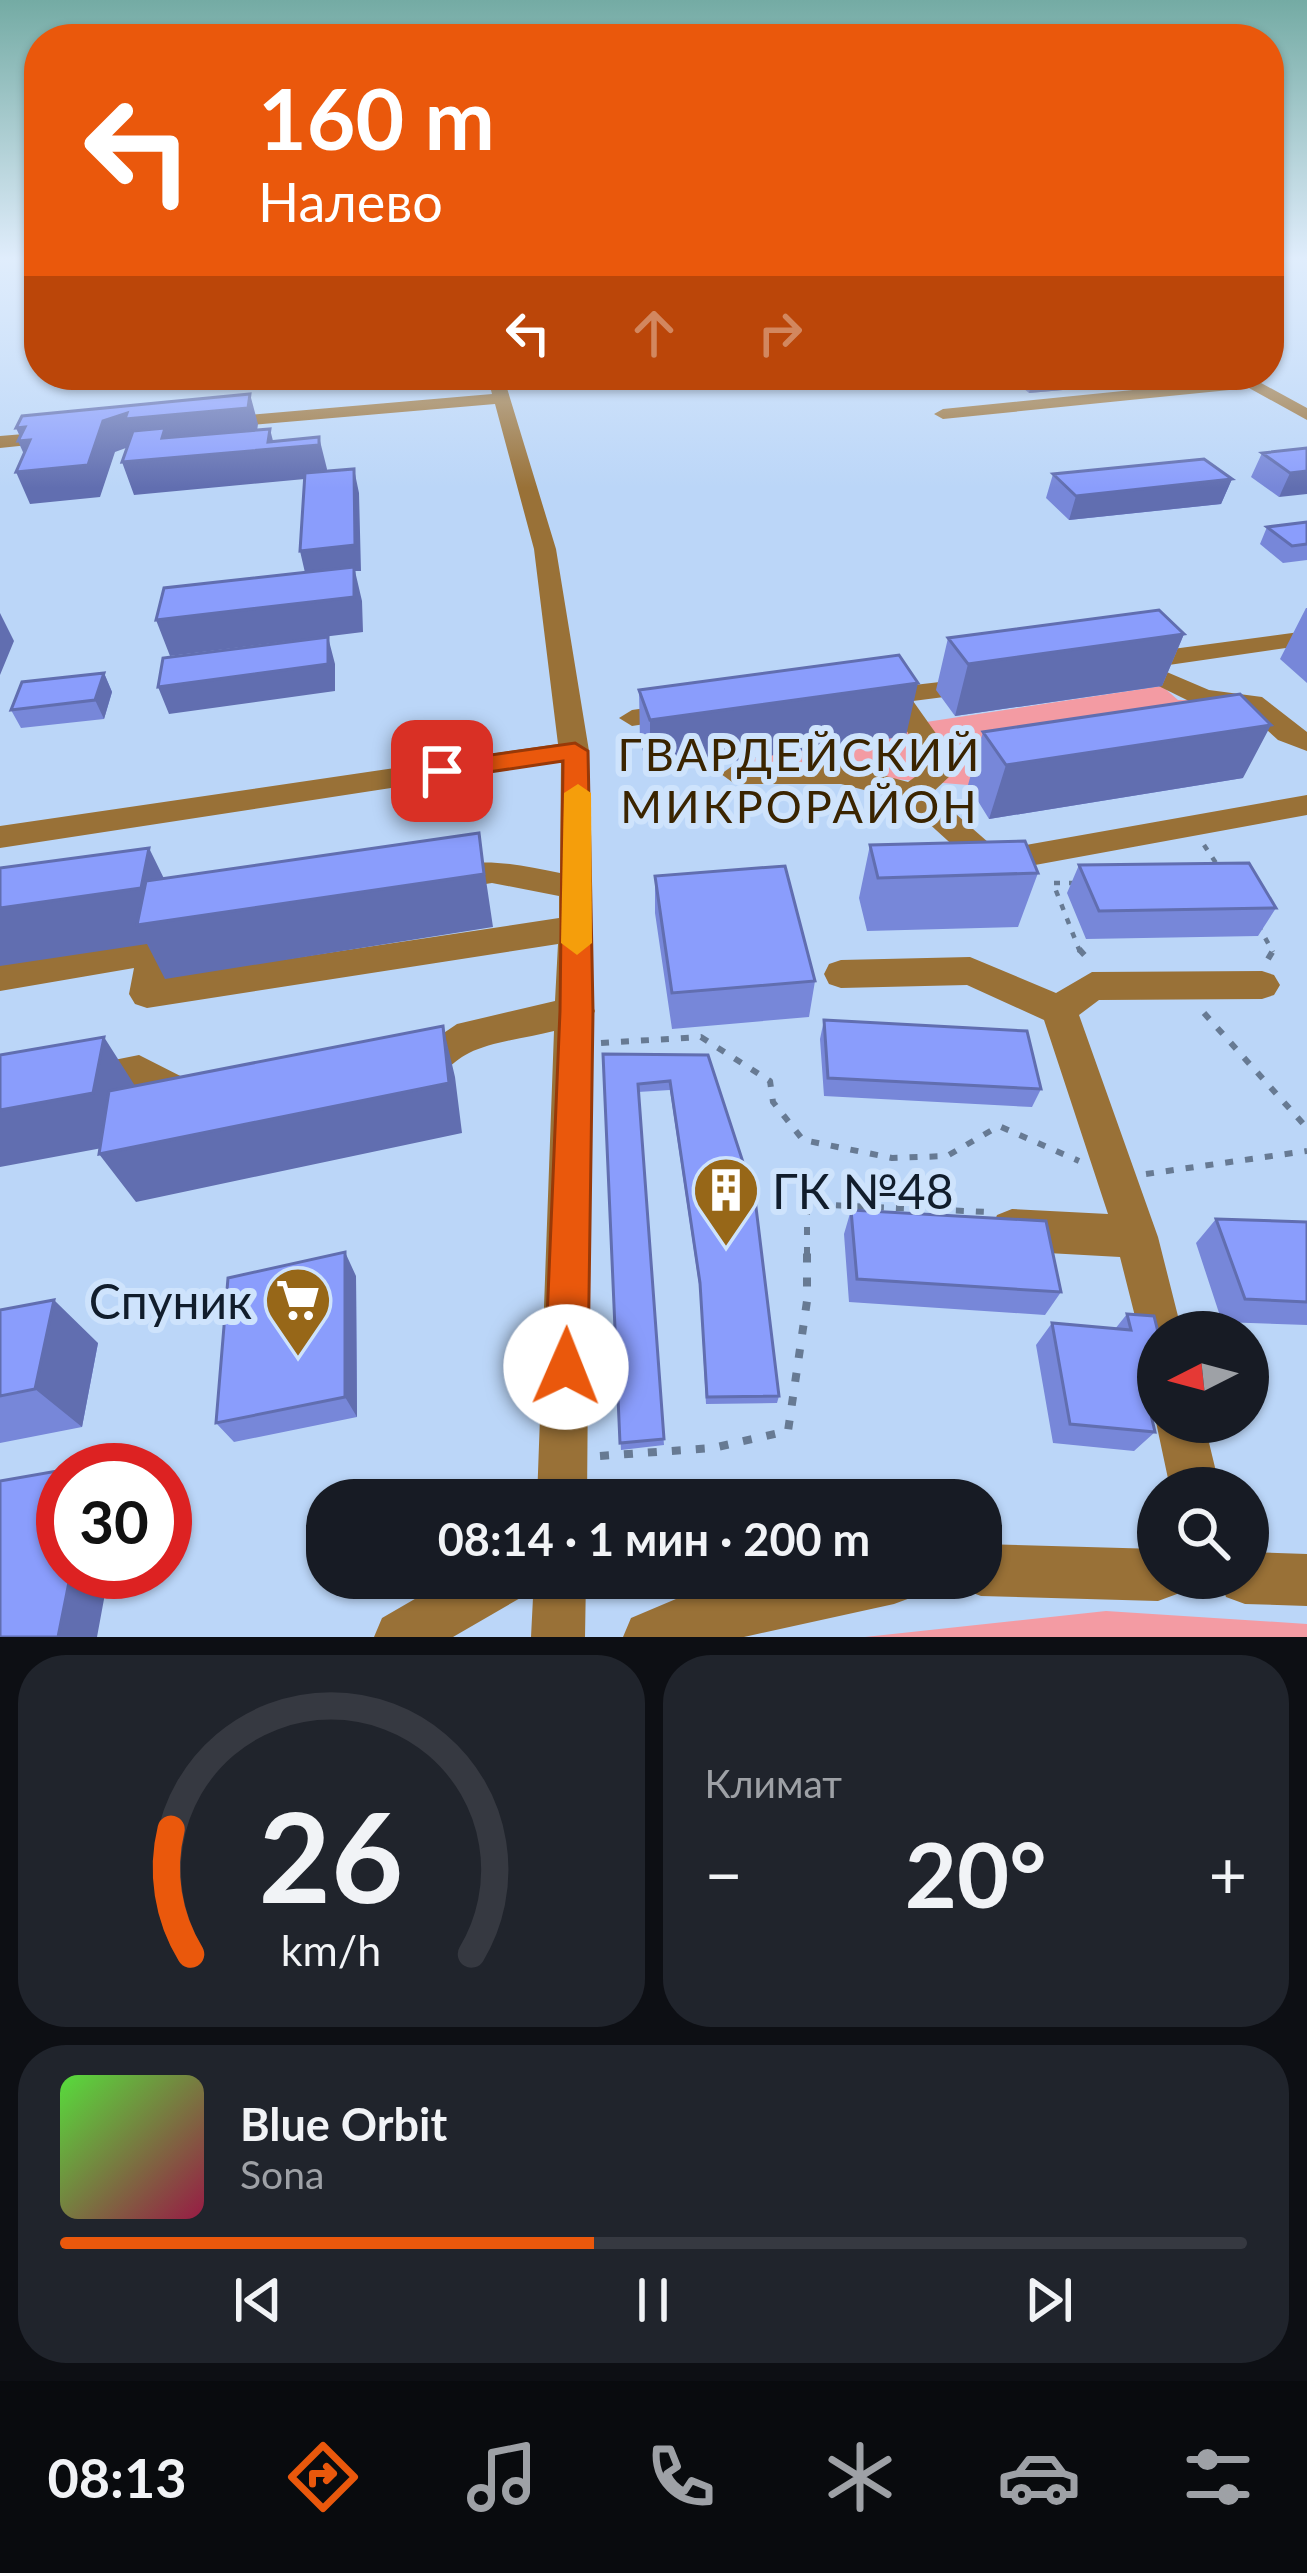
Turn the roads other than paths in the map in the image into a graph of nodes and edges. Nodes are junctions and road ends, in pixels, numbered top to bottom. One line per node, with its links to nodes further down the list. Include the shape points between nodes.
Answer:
1 (467, 390): 7 (street)
2 (500, 390): 17 (street, via 545,549)
3 (1182, 390): 5 (street)
4 (1264, 390): 6 (street)
5 (943, 414)
6 (1307, 415)
7 (191, 425)
8 (72, 436): 9 (street)
9 (0, 442)
10 (1307, 638): 16 (street, via 1116,665 1204,698 1253,704)
11 (1012, 680): 13 (street)
12 (853, 685): 13 (street)
13 (897, 697): 19 (street, via 928,742 937,775)
14 (698, 708): 15 (street)
15 (632, 718)
16 (1307, 742)
17 (575, 751): 21 (street); 23 (street)
18 (735, 774): 19 (street, via 841,774)
19 (913, 793): 20 (street, via 991,862)
20 (1307, 805)
21 (0, 837)
22 (404, 885): 23 (street, via 492,871)
23 (577, 888): 24 (street)
24 (577, 928): 27 (street, via 148,994 154,951); 29 (street)
25 (1255, 972): 28 (street, via 1174,986 1092,986)
26 (841, 974): 28 (street, via 970,971)
27 (0, 977)
28 (1059, 1010): 34 (street)
29 (576, 1027): 30 (street, via 457,1040 433,1062); 36 (street)
30 (387, 1071)
31 (46, 1088): 32 (street, via 139,1071 203,1107)
32 (226, 1102)
33 (987, 1220): 34 (street)
34 (1137, 1237): 35 (street)
35 (1154, 1311)
36 (563, 1479)
37 (1002, 1571): 38 (street)
38 (1137, 1575)
39 (1269, 1579): 40 (street)
40 (1307, 1580)
41 (467, 1599): 44 (street)
42 (559, 1599): 45 (street)
43 (796, 1599): 46 (street)
44 (401, 1637)
45 (558, 1637)
46 (650, 1637)

